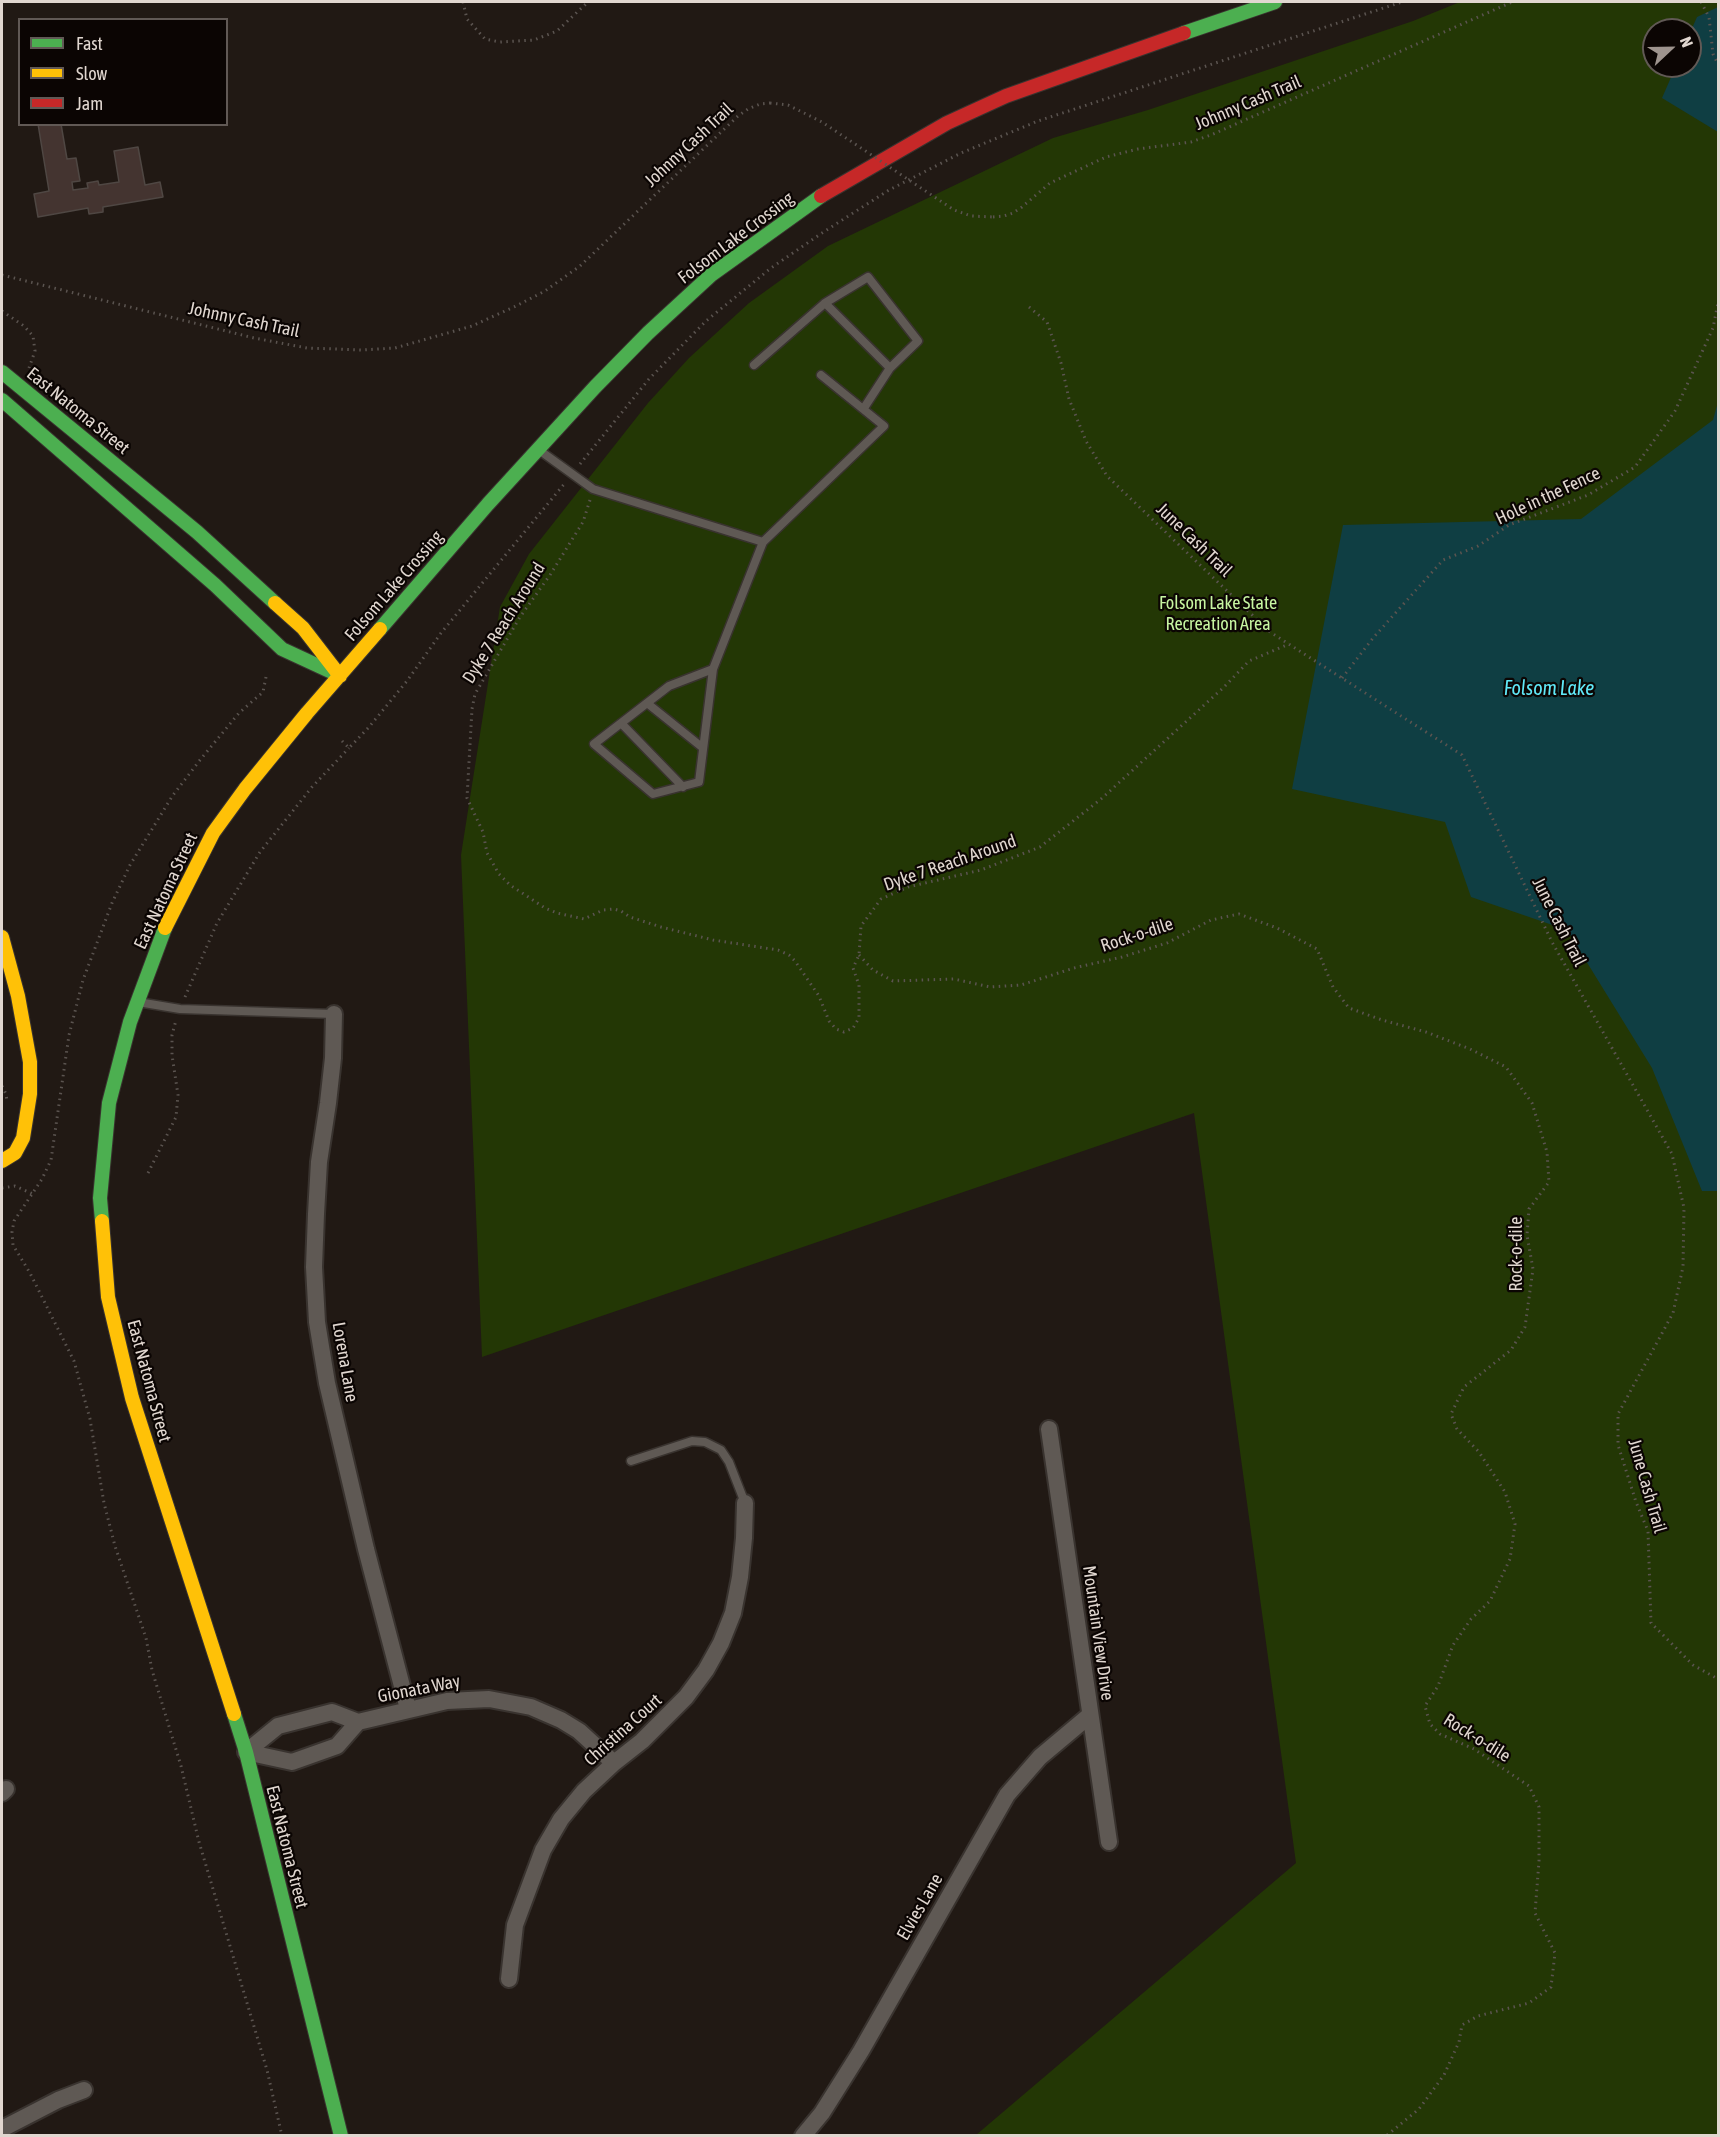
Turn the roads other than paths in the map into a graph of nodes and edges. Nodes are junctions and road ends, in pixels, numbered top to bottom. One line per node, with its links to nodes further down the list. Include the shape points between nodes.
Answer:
1 (1275, 2): 9 (main road, Folsom Lake Crossing, via 1006,96 947,123 822,196 711,275 648,333)
2 (825, 303): 3 (lane); 4 (lane); 4 (lane, via 867,277 918,341)
3 (754, 365)
4 (890, 368): 8 (lane)
5 (2, 372): 12 (main road, East Natoma Street, via 197,532 303,628)
6 (821, 375): 8 (lane)
7 (2, 400): 12 (main road, via 215,585 282,649)
8 (864, 408): 10 (lane, via 884,426)
9 (538, 449): 10 (lane, via 593,489); 12 (main road, Folsom Lake Crossing)
10 (763, 542): 11 (lane)
11 (713, 669): 13 (lane, via 669,686); 15 (lane)
12 (340, 676): 18 (main road, East Natoma Street, via 252,780 213,833 167,922)
13 (647, 703): 14 (lane); 15 (lane)
14 (621, 723): 16 (lane); 16 (lane, via 594,744 653,794)
15 (703, 748): 16 (lane, via 699,782)
16 (683, 787)
17 (2, 937): 20 (main road, via 30,1062 23,1138 15,1153)
18 (137, 1002): 19 (lane, via 180,1009); 27 (main road, East Natoma Street, via 109,1103 100,1198 108,1297 132,1398)
19 (333, 1014): 24 (street, Lorena Lane, via 333,1058 316,1214 317,1322 363,1538)
20 (2, 1161)
21 (1049, 1429): 25 (street, Mountain View Drive)
22 (631, 1461): 23 (lane, via 692,1441 705,1442 725,1456)
23 (745, 1503): 28 (street, Christina Court, via 740,1577 721,1643 686,1697)
24 (408, 1709): 26 (street, Gionata Way); 28 (street, Gionata Way, via 468,1699 531,1707 579,1731)
25 (1090, 1715): 29 (street, Mountain View Drive); 34 (street, Elvies Lane, via 1040,1757 1007,1795 861,2051)
26 (358, 1722): 27 (street, Gionata Way, via 332,1712 278,1726); 27 (street, Gionata Way, via 337,1746 292,1762)
27 (246, 1752): 33 (main road, East Natoma Street)
28 (614, 1763): 30 (street, Christina Court, via 561,1819 543,1850 515,1925)
29 (1109, 1842)
30 (509, 1979)
31 (84, 2090): 32 (street)
32 (2, 2129)
33 (341, 2136)
34 (803, 2136)

